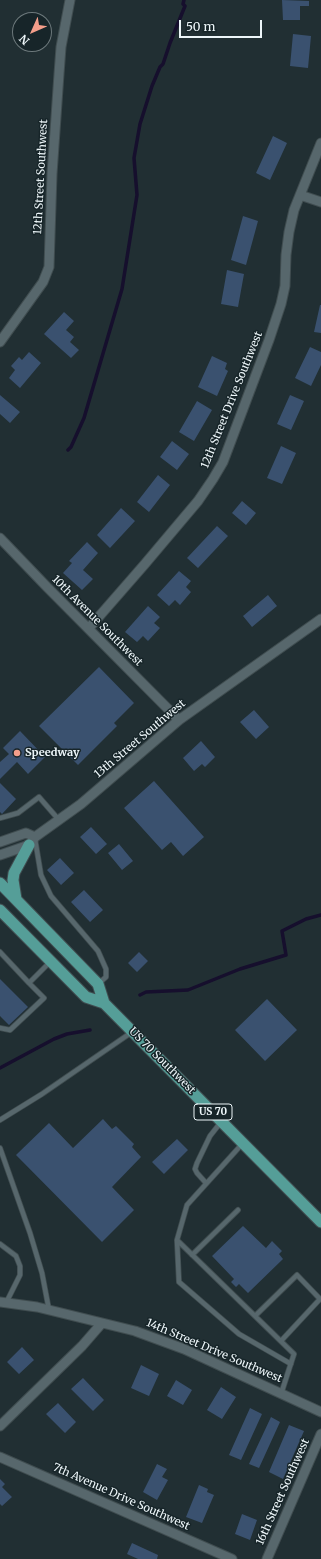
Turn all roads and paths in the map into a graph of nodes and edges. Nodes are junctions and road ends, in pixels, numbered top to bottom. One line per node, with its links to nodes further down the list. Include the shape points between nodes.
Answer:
1 (70, 0): 5 (street, 12th Street Southwest, via 58,74 49,267 43,282)
2 (321, 143): 3 (street, 12th Street Drive Southwest)
3 (300, 195): 4 (street); 8 (street, 12th Street Drive Southwest, via 289,232 286,286 281,304 223,462 198,501)
4 (321, 202)
5 (0, 342)
6 (0, 538): 8 (street, 10th Avenue Southwest)
7 (321, 620): 9 (street, 13th Street Southwest)
8 (88, 628): 9 (street, 10th Avenue Southwest)
9 (179, 720): 11 (street, 13th Street Southwest, via 121,771)
10 (0, 818): 11 (lane, via 18,813 39,797)
11 (59, 820): 12 (street, 13th Street Southwest)
12 (32, 841): 13 (street, via 26,833); 14 (street, 13th Street Southwest); 16 (main road, via 14,873); 21 (lane, via 41,875 51,896 98,952 106,970 106,977)
13 (0, 842)
14 (0, 855)
15 (0, 884): 16 (main road, US 70 Southwest / US 70)
16 (16, 899): 21 (main road, US 70 Southwest / US 70)
17 (0, 910): 19 (main road, US 70 Southwest / US 70)
18 (0, 952): 20 (lane)
19 (51, 961): 20 (lane); 22 (main road, US 70 Southwest / US 70, via 86,997)
20 (29, 983): 23 (lane, via 44,998 10,1030)
21 (98, 984): 22 (main road, US 70 Southwest / US 70)
22 (104, 1002): 24 (main road, US 70 Southwest / US 70)
23 (0, 1028)
24 (133, 1032): 25 (lane); 26 (main road, US 70 Southwest / US 70)
25 (0, 1120)
26 (221, 1121): 27 (main road, US 70 Southwest / US 70); 29 (lane, via 210,1136 195,1169)
27 (243, 1143): 29 (lane); 31 (main road, US 70 Southwest / US 70)
28 (0, 1148): 36 (lane, via 30,1233)
29 (206, 1183): 32 (lane, via 187,1205)
30 (238, 1210): 34 (lane)
31 (321, 1222)
32 (177, 1240): 34 (lane); 40 (lane, via 179,1282 238,1334)
33 (0, 1244): 35 (lane, via 16,1256 20,1266 20,1276)
34 (192, 1255): 37 (lane)
35 (3, 1302): 36 (street, 14th Street Drive Southwest)
36 (49, 1310): 38 (street, 14th Street Drive Southwest)
37 (255, 1316): 39 (lane); 39 (lane, via 297,1275 320,1299)
38 (102, 1323): 41 (street, 14th Street Drive Southwest, via 135,1331 184,1350); 43 (street)
39 (281, 1341): 40 (lane, via 294,1354)
40 (291, 1364): 41 (lane)
41 (281, 1394): 42 (street, 14th Street Drive Southwest)
42 (321, 1412)
43 (0, 1426)
44 (321, 1434): 47 (street, 16th Street Southwest)
45 (0, 1457): 46 (street, 7th Avenue Drive Southwest)
46 (232, 1559)
47 (267, 1559)

